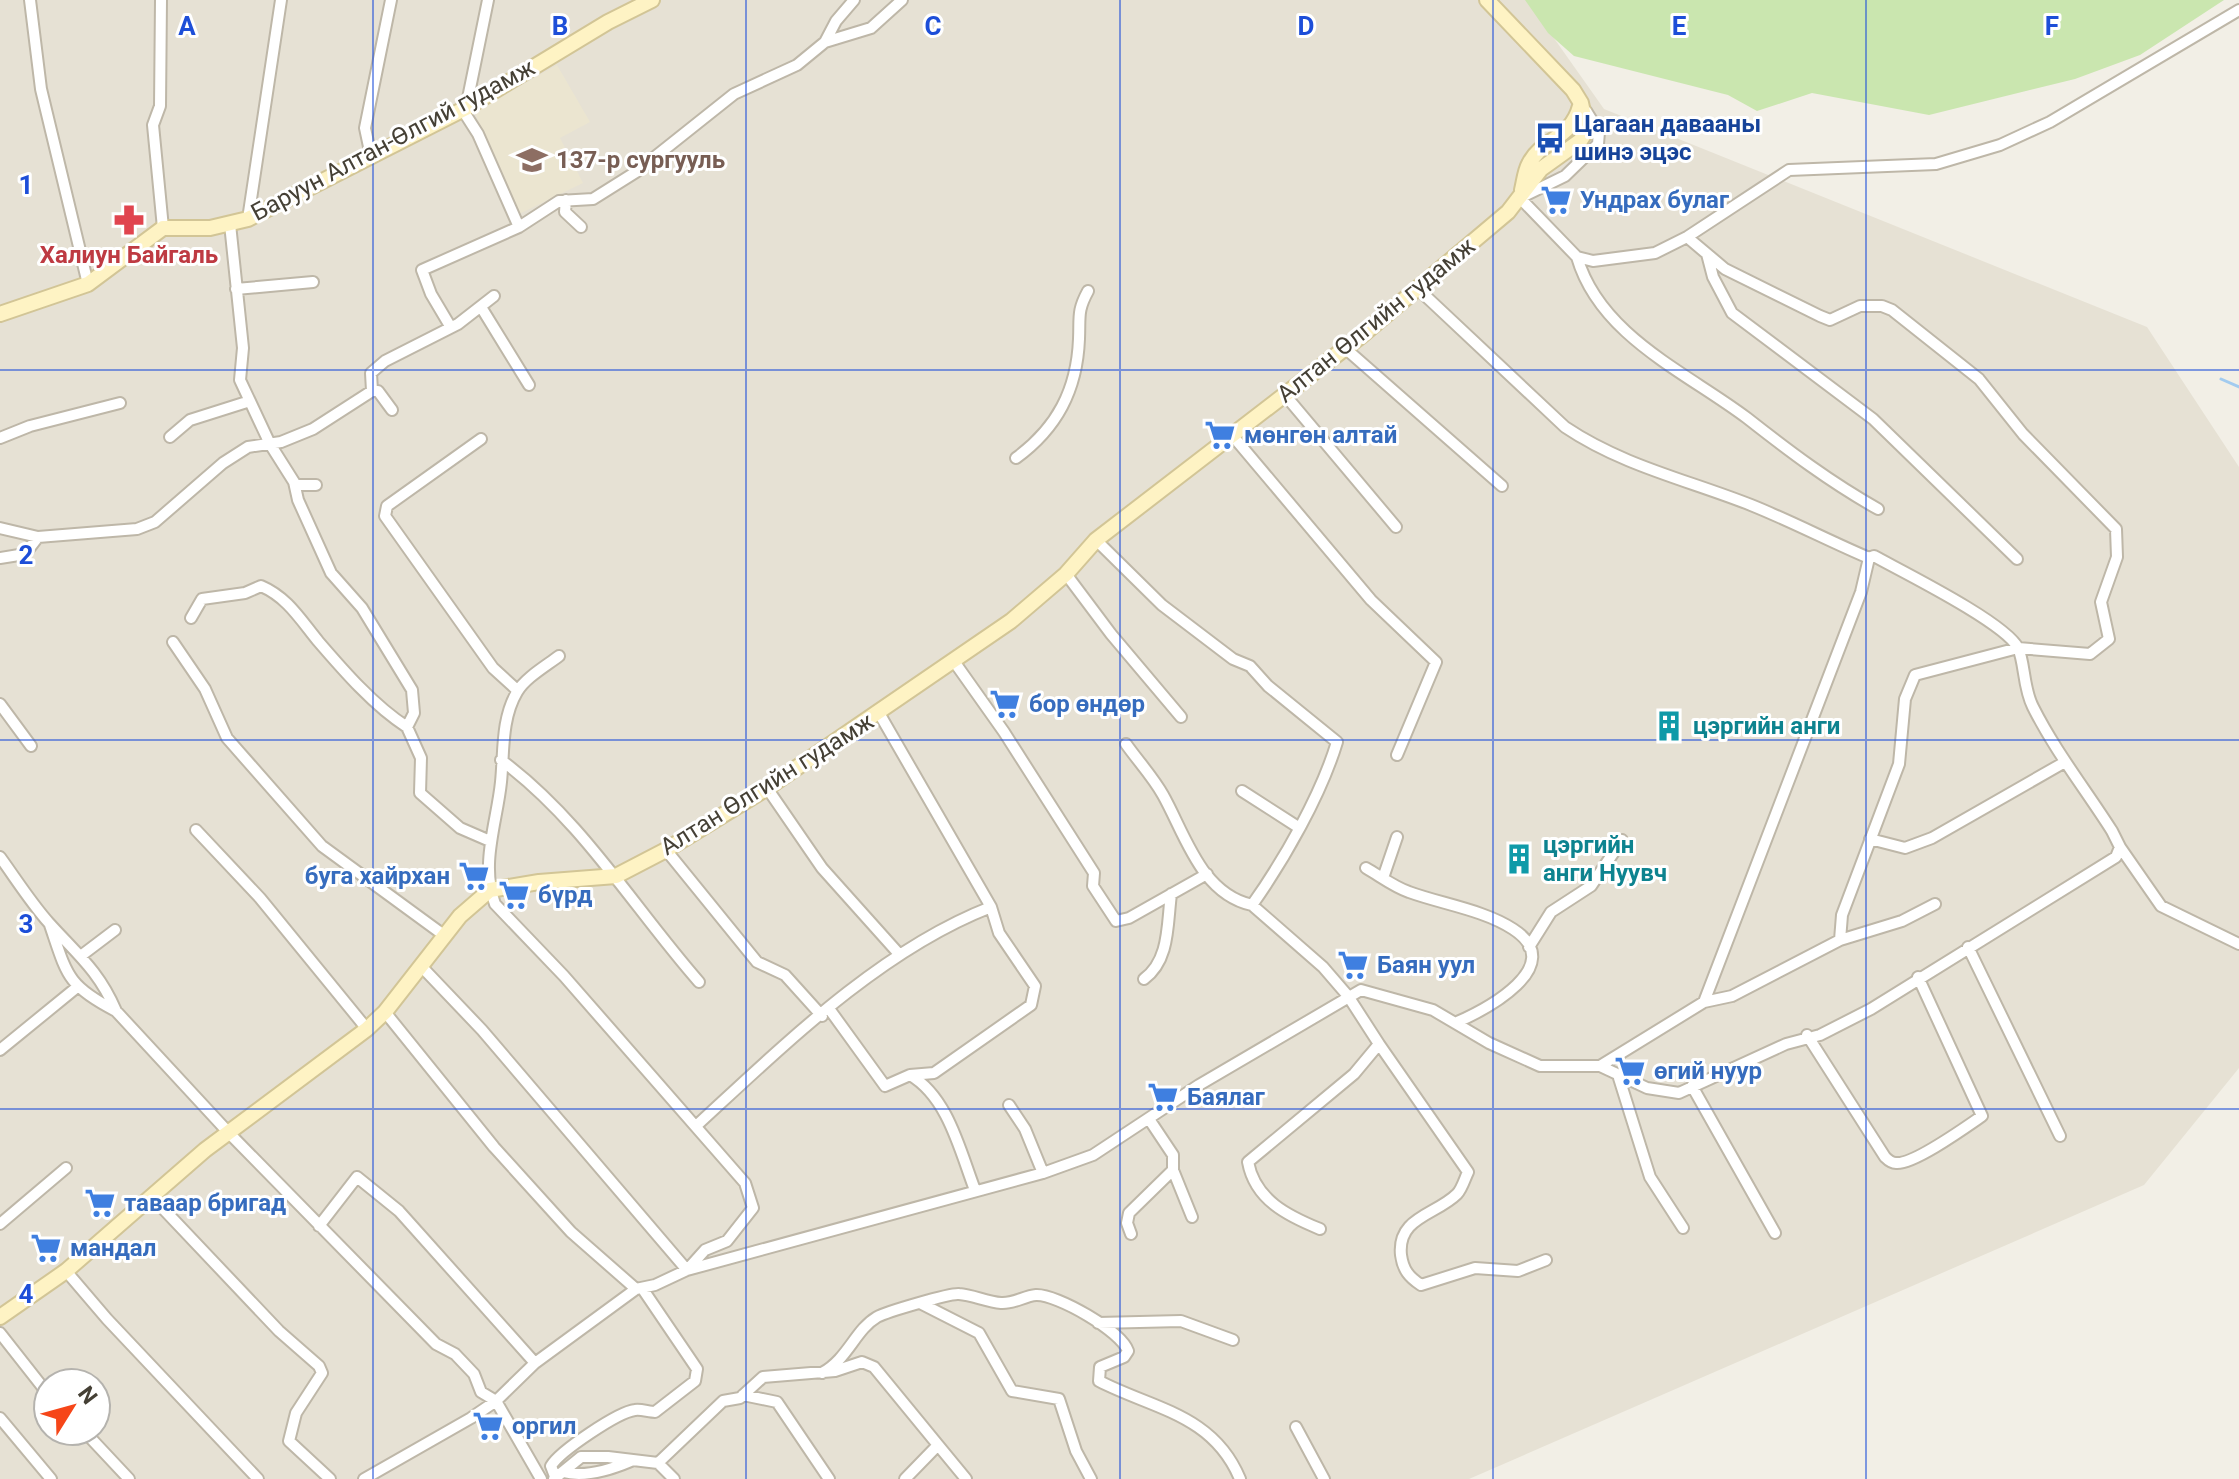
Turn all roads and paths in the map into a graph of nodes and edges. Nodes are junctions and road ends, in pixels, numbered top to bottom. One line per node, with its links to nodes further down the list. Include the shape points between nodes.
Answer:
1 (30, 0): 26 (street, via 41,89)
2 (161, 0): 21 (street, via 160,106 153,125)
3 (281, 0): 17 (street)
4 (391, 0): 14 (street, via 365,128)
5 (488, 0): 13 (street)
6 (652, 0): 13 (main road, Баруун Алтан-Өлгий гудамж)
7 (854, 0): 11 (street)
8 (902, 0): 11 (street, via 871,28)
9 (1487, 0): 12 (main road)
10 (2239, 10): 22 (street, via 2050,122 2000,145 1936,164 1789,170)
11 (825, 42): 16 (street, via 797,65 734,94 593,199)
12 (1581, 103): 15 (main road, via 1576,122 1530,162); 15 (street, via 1599,132 1598,144 1565,176)
13 (464, 108): 14 (main road, Баруун Алтан-Өлгий гудамж); 19 (street)
14 (371, 156): 17 (main road, Баруун Алтан-Өлгий гудамж)
15 (1520, 198): 24 (street); 27 (main road, Алтан Өлгийн гудамж)
16 (566, 200): 19 (street); 20 (street, via 565,212)
17 (248, 219): 18 (main road, Баруун Алтан-Өлгий гудамж)
18 (230, 224): 21 (main road, Баруун Алтан-Өлгий гудамж); 28 (street)
19 (519, 227): 33 (street, via 422,270)
20 (581, 227)
21 (163, 228): 26 (main road)
22 (1687, 237): 23 (street); 24 (street, via 1638,257)
23 (1707, 254): 59 (street, via 1732,313 1873,419); 63 (street, via 1725,269 1830,320 1860,306 1892,310 1979,379 2023,434 2116,529 2117,557 2101,602 2109,639 2090,654)
24 (1577, 257): 52 (street, via 1589,287 1655,356 1786,451)
25 (313, 282): 28 (street)
26 (88, 284): 32 (main road)
27 (1417, 288): 34 (main road, Алтан Өлгийн гудамж); 58 (street, via 1565,427 1592,445 1666,477 1748,503)
28 (236, 289): 38 (street, via 243,348 240,380)
29 (1088, 291): 46 (street, via 1078,308 1075,377 1042,439)
30 (494, 296): 31 (street)
31 (481, 307): 33 (street); 35 (street)
32 (0, 314)
33 (450, 326): 36 (street, via 385,361 371,373)
34 (1346, 349): 37 (main road, Алтан Өлгийн гудамж); 50 (street)
35 (529, 385)
36 (372, 391): 40 (street, via 378,391); 45 (street, via 313,429)
37 (1285, 395): 41 (main road, Алтан Өлгийн гудамж); 53 (street)
38 (250, 401): 42 (street, via 190,420); 45 (street)
39 (120, 403): 43 (street)
40 (392, 410)
41 (1232, 435): 56 (main road, Алтан Өлгийн гудамж); 73 (street, via 1371,600 1436,662)
42 (170, 437)
43 (0, 438)
44 (481, 439): 66 (street, via 387,506 385,516 493,668)
45 (270, 444): 47 (street, via 248,447); 48 (street)
46 (1016, 458)
47 (210, 476): 51 (street); 55 (street, via 155,522 137,529)
48 (295, 485): 49 (street); 70 (street, via 331,573 362,608 412,690 414,713)
49 (316, 485)
50 (1502, 486)
51 (207, 495)
52 (1878, 509)
53 (1396, 527)
54 (0, 528): 55 (street)
55 (38, 537): 57 (street, via 25,554)
56 (1096, 540): 60 (main road, Алтан Өлгийн гудамж); 78 (street, via 1162,605 1250,666 1337,742)
57 (0, 558)
58 (1869, 558): 63 (street, via 1874,556 1983,615); 111 (street, via 1861,592)
59 (2017, 559)
60 (1066, 574): 65 (main road, Алтан Өлгийн гудамж, via 1011,621); 69 (street)
61 (191, 618): 70 (street, via 202,599 261,586 279,594 325,648)
62 (173, 642): 98 (street, via 205,689 227,738 305,829)
63 (2018, 648): 75 (street, via 2032,706); 81 (street, via 1915,675 1905,699 1899,764)
64 (559, 656): 66 (street)
65 (953, 660): 68 (main road, Алтан Өлгийн гудамж); 92 (street, via 1094,873 1093,886 1116,921)
66 (517, 690): 74 (street)
67 (0, 704): 72 (street)
68 (879, 713): 76 (main road, Алтан Өлгийн гудамж); 95 (street)
69 (1181, 717)
70 (407, 727): 83 (street, via 421,758 420,793 460,828)
71 (1126, 744): 88 (street)
72 (31, 746)
73 (1397, 755)
74 (501, 760): 83 (street); 89 (street)
75 (2065, 762): 81 (street, via 1932,838 1905,848); 84 (street)
76 (767, 788): 85 (main road, Алтан Өлгийн гудамж); 103 (street, via 822,868)
77 (1242, 791): 78 (street)
78 (1298, 827): 94 (street)
79 (196, 830): 116 (street, via 260,898)
80 (1397, 837): 90 (street)
81 (1870, 839): 99 (street, via 1842,915)
82 (1622, 840): 101 (street, via 1591,886 1551,912)
83 (490, 841): 91 (street)
84 (2120, 847): 100 (street, via 2161,906); 102 (street, via 2116,857)
85 (666, 850): 89 (main road, Алтан Өлгийн гудамж); 114 (street, via 757,962 785,975)
86 (0, 857): 96 (street)
87 (1366, 868): 90 (street)
88 (1207, 874): 92 (street); 94 (street)
89 (616, 876): 91 (main road, Алтан Өлгийн гудамж); 108 (street, via 649,925)
90 (1383, 878): 101 (street, via 1512,928)
91 (490, 890): 98 (main road); 126 (street, via 495,904)
92 (1171, 894): 107 (street, via 1165,947 1157,969)
93 (1935, 904): 99 (street, via 1902,921)
94 (1252, 905): 110 (street)
95 (991, 907): 103 (street); 121 (street, via 999,933 1035,986 1031,1005 934,1073)
96 (49, 923): 104 (street); 109 (street)
97 (115, 930): 104 (street)
98 (445, 936): 105 (main road)
99 (1840, 940): 111 (street, via 1732,996)
100 (2239, 944)
101 (1529, 947): 115 (street, via 1528,973 1514,989)
102 (1968, 947): 106 (street); 128 (street)
103 (899, 954): 114 (street)
104 (82, 955): 112 (street)
105 (421, 966): 113 (main road); 142 (street)
106 (1918, 977): 117 (street, via 1871,1009 1820,1035); 117 (street, via 1982,1116 1935,1146 1901,1163 1885,1157)
107 (1144, 979)
108 (699, 982)
109 (76, 988): 112 (street); 119 (street)
110 (1348, 996): 115 (street, via 1361,990 1433,1010); 118 (street); 125 (street)
111 (1704, 1002): 120 (street)
112 (116, 1011): 127 (street)
113 (385, 1012): 116 (main road); 144 (street, via 561,1221)
114 (826, 1013): 121 (street, via 885,1086); 126 (street)
115 (1455, 1023): 120 (street, via 1540,1066)
116 (367, 1029): 127 (main road)
117 (1807, 1035): 123 (street)
118 (1379, 1044): 138 (street, via 1354,1074 1248,1162 1271,1203 1285,1215); 141 (street, via 1468,1172 1457,1194 1412,1222 1404,1234 1401,1257 1409,1276 1421,1285 1475,1268 1518,1271)
119 (0, 1050)
120 (1600, 1066): 122 (street)
121 (910, 1075): 132 (street, via 928,1085)
122 (1619, 1078): 123 (street, via 1679,1093); 137 (street, via 1650,1177)
123 (1692, 1086): 139 (street)
124 (1009, 1105): 131 (street)
125 (1149, 1119): 130 (street, via 1169,1148); 131 (street, via 1093,1155)
126 (696, 1126): 142 (street, via 745,1183 753,1208 727,1241 705,1250)
127 (228, 1132): 133 (main road); 136 (street)
128 (2060, 1136)
129 (66, 1168): 135 (street)
130 (1173, 1170): 134 (street); 140 (street, via 1129,1213)
131 (1043, 1173): 132 (street)
132 (975, 1190): 142 (street)
133 (152, 1197): 143 (main road); 166 (street, via 319,1366 322,1373 296,1413 289,1441)
134 (1192, 1217)
135 (0, 1224)
136 (319, 1226): 150 (street, via 357,1177 399,1211); 154 (street, via 436,1344 455,1354 474,1374 481,1392)
137 (1683, 1228)
138 (1320, 1229)
139 (1775, 1233)
140 (1131, 1234)
141 (1546, 1260)
142 (687, 1270): 144 (street)
143 (66, 1271): 146 (main road); 165 (street)
144 (639, 1288): 150 (street); 161 (street, via 697,1369 695,1381 655,1412 634,1409 583,1437 557,1456 551,1466)
145 (922, 1304): 147 (street, via 957,1293 1011,1303 1038,1295); 151 (street, via 878,1316); 173 (street, via 979,1333 1012,1391 1059,1399)
146 (0, 1317)
147 (1098, 1323): 149 (street, via 1181,1321); 174 (street, via 1128,1351 1100,1367 1099,1381 1194,1423 1234,1463)
148 (0, 1333): 152 (street)
149 (1233, 1340)
150 (535, 1363): 154 (street)
151 (822, 1373): 153 (street, via 763,1377); 157 (street, via 868,1362)
152 (32, 1374)
153 (743, 1395): 160 (street, via 723,1401); 170 (street, via 777,1402)
154 (496, 1401): 167 (street); 168 (street)
155 (0, 1418): 163 (street)
156 (1296, 1427): 175 (street)
157 (938, 1445): 171 (street); 172 (street)
158 (99, 1447): 164 (street)
159 (632, 1460): 160 (street); 161 (street, via 581,1457); 162 (street)
160 (658, 1463): 169 (street)
161 (557, 1477): 162 (street)
162 (577, 1477)
163 (51, 1479)
164 (129, 1479)
165 (258, 1479)
166 (330, 1479)
167 (364, 1479)
168 (541, 1479)
169 (674, 1479)
170 (829, 1479)
171 (905, 1479)
172 (966, 1479)
173 (1091, 1479)
174 (1240, 1479)
175 (1324, 1479)

